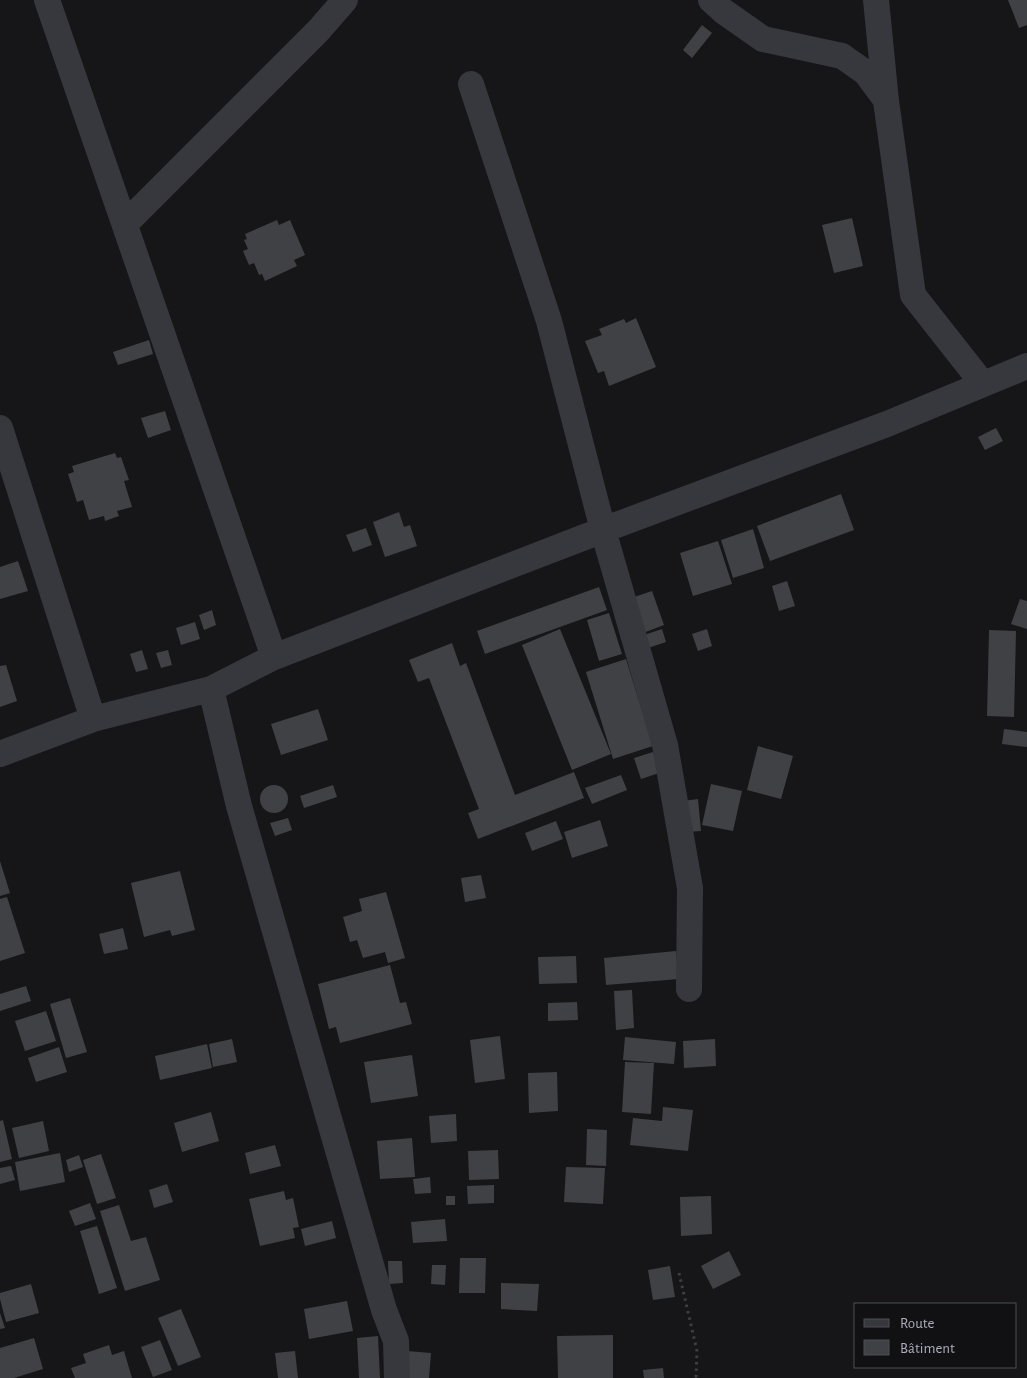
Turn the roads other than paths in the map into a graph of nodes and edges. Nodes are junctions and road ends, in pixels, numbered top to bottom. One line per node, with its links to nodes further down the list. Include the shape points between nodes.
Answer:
1 (48, 0): 7 (street)
2 (344, 0): 7 (street, via 318,31)
3 (711, 0): 6 (street, via 764,39 842,56 866,73)
4 (876, 0): 6 (street)
5 (471, 84): 11 (street, via 549,321)
6 (886, 101): 9 (street, via 913,295)
7 (125, 224): 12 (street)
8 (1027, 366): 9 (street)
9 (982, 384): 11 (street, via 887,424)
10 (0, 428): 14 (street)
11 (604, 530): 12 (street); 16 (street, via 664,745 690,888)
12 (274, 657): 13 (street)
13 (211, 689): 14 (street); 17 (street, via 244,821 384,1310 396,1341)
14 (93, 719): 15 (street)
15 (0, 754)
16 (688, 989)
17 (397, 1378)

